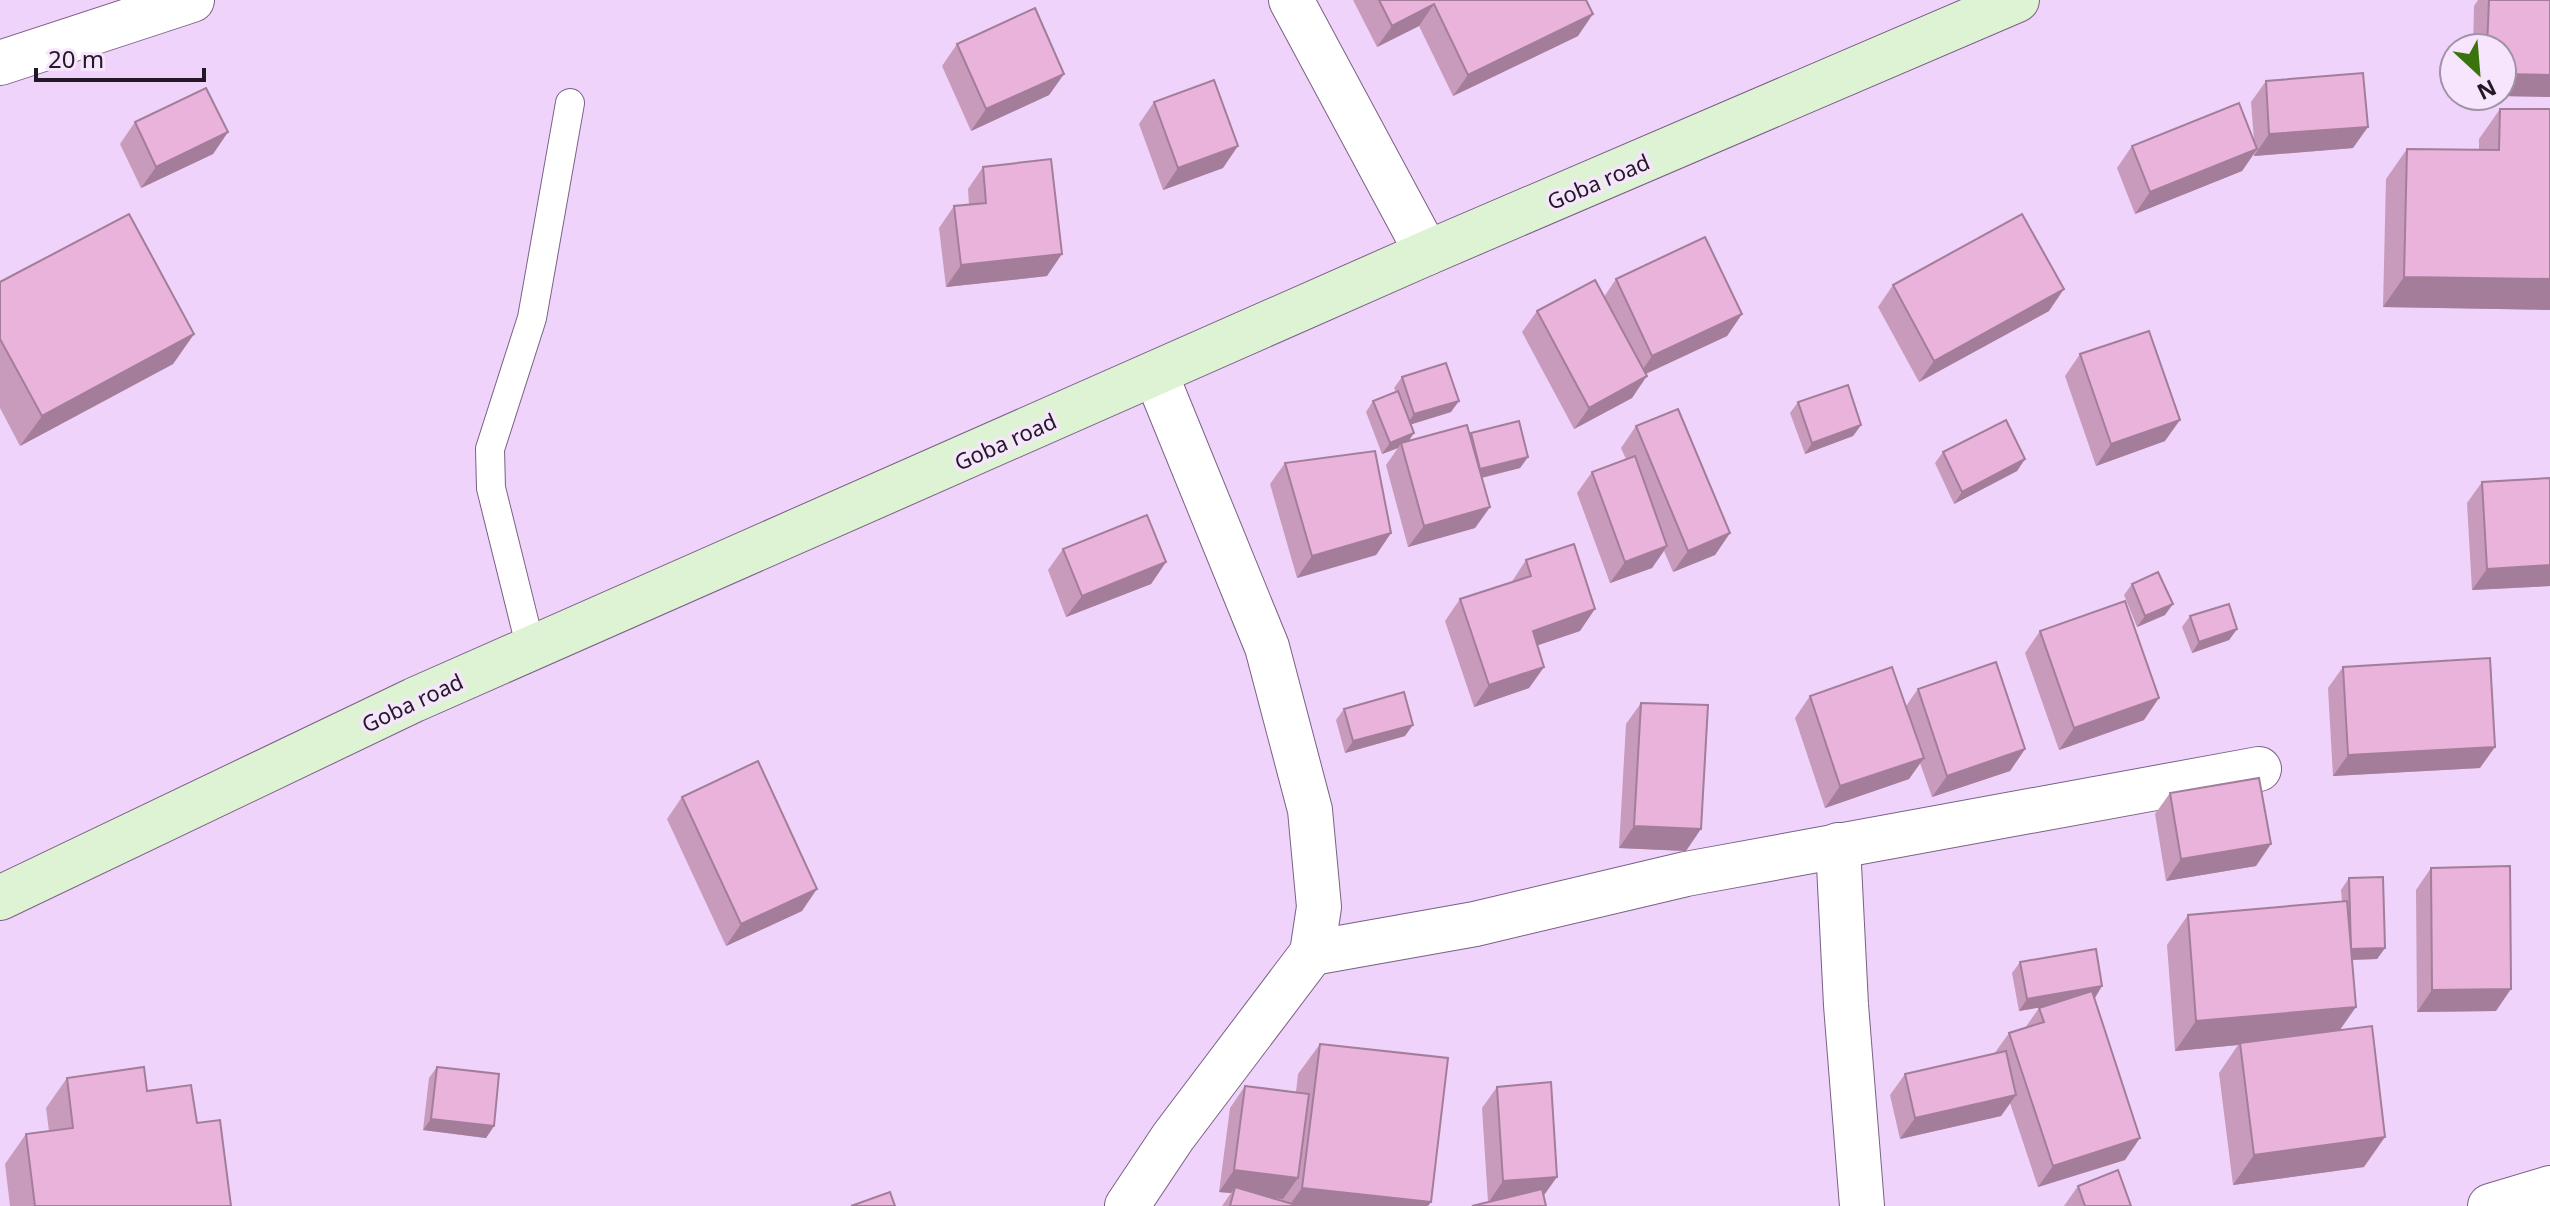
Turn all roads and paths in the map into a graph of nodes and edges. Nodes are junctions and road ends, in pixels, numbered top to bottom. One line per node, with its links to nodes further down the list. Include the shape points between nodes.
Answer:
1 (192, 0): 4 (street)
2 (1291, 0): 6 (street)
3 (2017, 0): 6 (street, Goba road)
4 (0, 63)
5 (570, 103): 8 (lane, via 532,318 490,449 491,488)
6 (1427, 253): 7 (street, Goba road)
7 (1156, 375): 8 (street, Goba road); 12 (street, via 1267,647 1310,810 1319,907)
8 (531, 649): 11 (street, Goba road)
9 (2259, 769): 10 (street)
10 (1838, 845): 12 (street, via 1475,924); 15 (street)
11 (0, 898)
12 (1312, 953): 14 (street)
13 (2550, 1188): 16 (street)
14 (1127, 1206)
15 (1862, 1206)
16 (2490, 1206)

